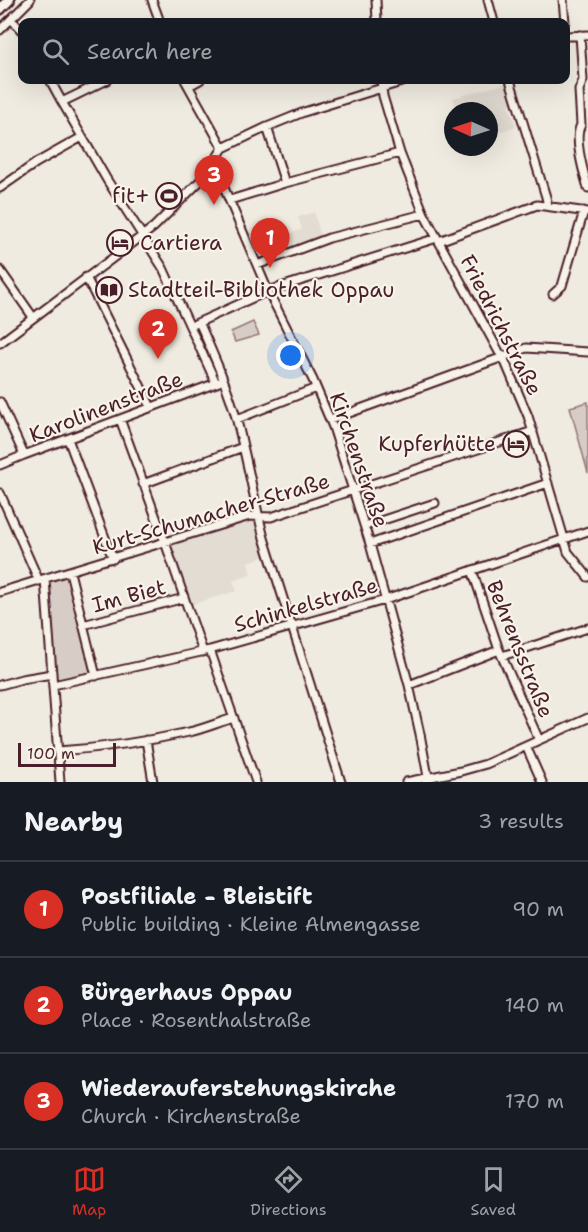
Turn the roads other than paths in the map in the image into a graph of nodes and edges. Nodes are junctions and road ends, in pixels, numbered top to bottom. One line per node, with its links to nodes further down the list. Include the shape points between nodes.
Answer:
1 (9, 0): 7 (street)
2 (30, 0): 12 (street)
3 (376, 0): 9 (street)
4 (488, 0): 10 (street)
5 (563, 0): 11 (street)
6 (155, 1): 8 (street)
7 (0, 9)
8 (159, 18)
9 (377, 18)
10 (493, 18)
11 (565, 18)
12 (11, 19): 13 (street); 14 (street)
13 (18, 27)
14 (0, 30)
15 (580, 35): 16 (street); 17 (street); 25 (street, via 579,90)
16 (588, 35)
17 (570, 36)
18 (52, 84): 24 (street)
19 (99, 84): 24 (street)
20 (188, 84): 28 (street)
21 (379, 84): 26 (street)
22 (382, 84): 29 (street, Friedrichstraße)
23 (511, 84): 35 (street)
24 (62, 102): 27 (street)
25 (585, 125): 33 (street, via 579,130)
26 (267, 128): 28 (street); 31 (street)
27 (82, 137): 32 (street); 38 (street)
28 (223, 148): 30 (street)
29 (400, 153): 31 (street); 37 (street, Friedrichstraße)
30 (211, 167): 34 (street, Kirchenstraße); 38 (street)
31 (285, 183): 34 (street)
32 (0, 188)
33 (588, 188)
34 (230, 200): 40 (street, Kirchenstraße)
35 (548, 206): 36 (street); 39 (street, via 537,205)
36 (586, 211): 44 (street, via 562,286)
37 (424, 214): 39 (street, Friedrichstraße); 40 (street, via 329,238)
38 (143, 236): 42 (street); 47 (street)
39 (438, 239): 43 (street); 50 (street, Friedrichstraße)
40 (257, 265): 43 (street, Kirchenstraße)
41 (0, 270): 45 (street)
42 (86, 277): 45 (street); 54 (street)
43 (268, 291): 46 (street); 52 (street, Kirchenstraße)
44 (553, 294)
45 (33, 317): 48 (street)
46 (199, 322): 47 (street); 51 (street)
47 (190, 326): 51 (street)
48 (0, 343)
49 (588, 352): 50 (street, via 526,348)
50 (503, 357): 57 (street); 58 (street, Friedrichstraße)
51 (220, 382): 54 (street, Karolinenstraße); 56 (street)
52 (316, 387): 56 (street); 57 (street, Kirchenstraße)
53 (0, 402): 61 (street)
54 (151, 407): 55 (street, Karolinenstraße)
55 (120, 419): 59 (street, Karolinenstraße); 64 (street)
56 (237, 419): 60 (street)
57 (330, 420): 65 (street, Kirchenstraße)
58 (533, 431): 63 (street, Friedrichstraße); 65 (street, Kurt-Schumacher-Straße)
59 (69, 439): 61 (street, Karolinenstraße); 74 (street)
60 (243, 447): 64 (street); 68 (street)
61 (24, 455): 62 (street, Karolinenstraße)
62 (0, 465)
63 (548, 483): 71 (street, Friedrichstraße); 73 (street)
64 (143, 484): 72 (street)
65 (353, 491): 68 (street, Kurt-Schumacher-Straße, via 271,517); 69 (street, Kirchenstraße)
66 (0, 493): 78 (street)
67 (435, 503): 69 (street)
68 (258, 516): 72 (street, Kurt-Schumacher-Straße); 83 (street)
69 (365, 526): 73 (street, Kirchenstraße)
70 (588, 531): 71 (street, Schinkelstraße)
71 (564, 539): 75 (street, Schinkelstraße); 77 (street, Friedrichstraße, via 568,552)
72 (165, 542): 74 (street, Kurt-Schumacher-Straße); 80 (street)
73 (370, 544): 81 (street, Kirchenstraße)
74 (113, 559): 76 (street, Kurt-Schumacher-Straße)
75 (471, 570): 81 (street, Schinkelstraße); 86 (street, Behrensstraße)
76 (70, 572): 78 (street, Kurt-Schumacher-Straße); 82 (street)
77 (588, 578)
78 (42, 580): 79 (street, Kurt-Schumacher-Straße); 87 (street)
79 (0, 592)
80 (184, 598): 82 (street, Im Biet); 85 (street)
81 (385, 600): 83 (street, Schinkelstraße); 90 (street, Kirchenstraße)
82 (83, 625): 88 (street)
83 (293, 626): 85 (street, Schinkelstraße); 102 (street)
84 (588, 628): 86 (street)
85 (206, 651): 88 (street, Schinkelstraße); 92 (street)
86 (500, 653): 90 (street); 94 (street, Behrensstraße)
87 (52, 674): 89 (street); 91 (street)
88 (96, 676): 91 (street, Schinkelstraße)
89 (0, 685)
90 (409, 685): 98 (street, Kirchenstraße)
91 (53, 686): 97 (street)
92 (234, 717): 95 (street, via 191,732); 101 (street)
93 (588, 718): 94 (street)
94 (539, 740): 96 (street)
95 (146, 741): 97 (street); 100 (street)
96 (526, 746): 98 (street, via 486,764); 104 (street)
97 (58, 750): 99 (street)
98 (429, 780): 103 (street)
99 (60, 782)
100 (153, 782)
101 (256, 782)
102 (341, 782)
103 (406, 782)
104 (542, 782)

